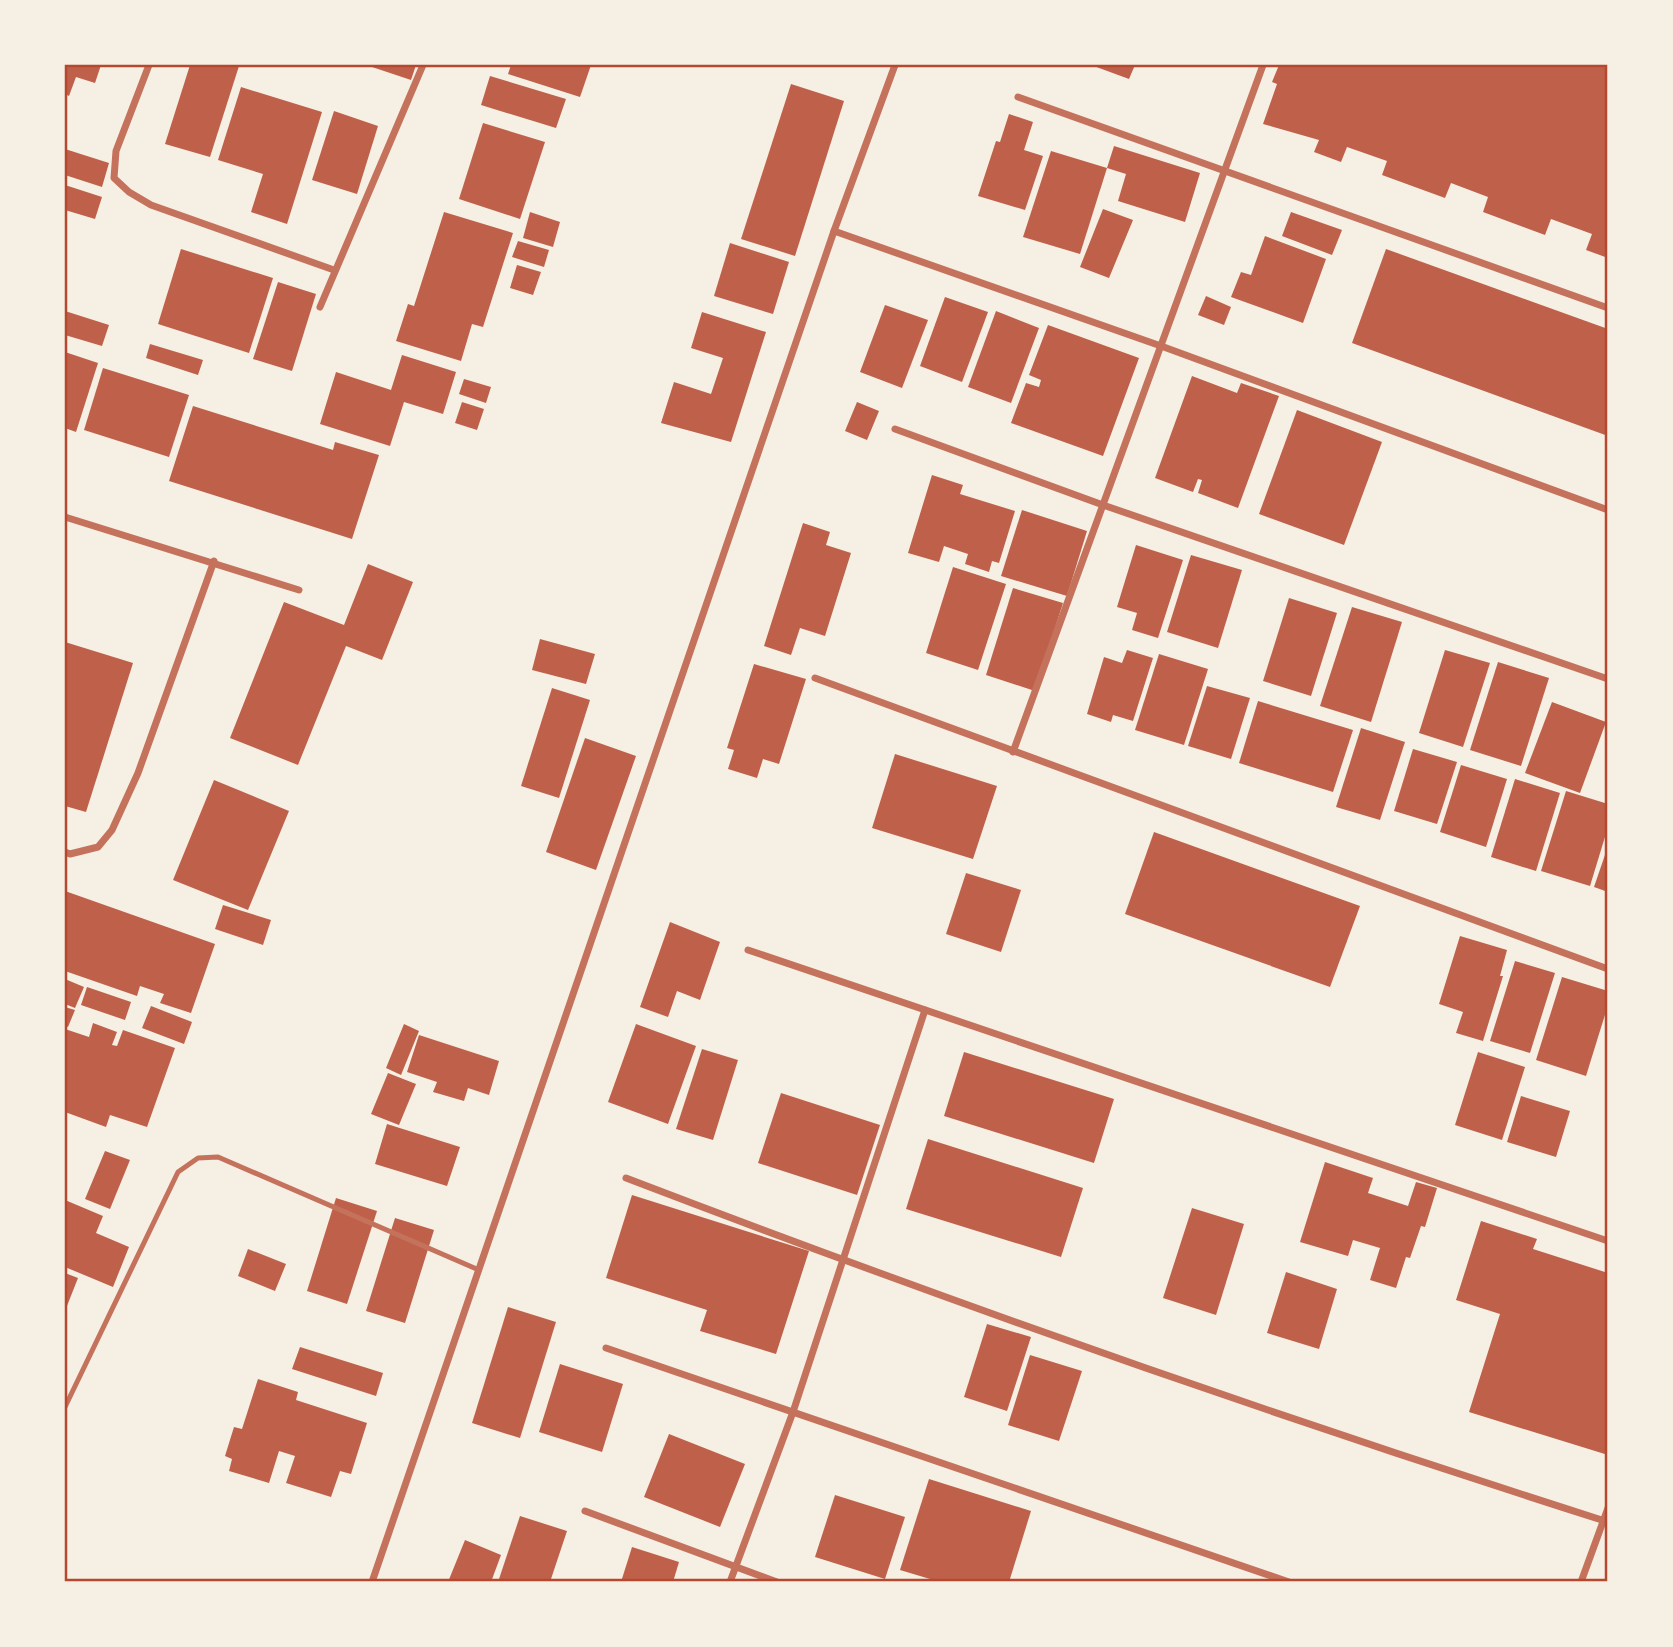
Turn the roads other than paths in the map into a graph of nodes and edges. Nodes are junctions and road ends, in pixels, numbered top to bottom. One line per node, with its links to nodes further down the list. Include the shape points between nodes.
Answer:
1 (149, 65): 8 (street, via 116,151 114,178 152,205)
2 (423, 65): 8 (street)
3 (895, 65): 7 (street)
4 (1263, 65): 6 (street)
5 (1018, 97): 6 (street)
6 (1224, 173): 10 (street); 11 (street)
7 (834, 231): 11 (street); 28 (street)
8 (334, 270): 9 (street)
9 (320, 307)
10 (1608, 308)
11 (1161, 346): 13 (street); 14 (street)
12 (895, 429): 13 (street)
13 (1103, 505): 19 (street); 20 (street)
14 (1608, 510)
15 (65, 517): 16 (street)
16 (214, 561): 17 (street); 21 (street, via 138,773 112,830 98,847)
17 (299, 590)
18 (815, 678): 20 (street)
19 (1608, 679)
20 (1013, 752): 23 (street)
21 (65, 852)
22 (748, 950): 24 (street)
23 (1608, 969)
24 (925, 1010): 26 (street); 27 (street)
25 (626, 1178): 27 (street)
26 (1608, 1241)
27 (842, 1261): 31 (street); 34 (street)
28 (479, 1270): 30 (lane, via 218,1157 198,1158 178,1172); 36 (street)
29 (606, 1348): 31 (street)
30 (65, 1407)
31 (793, 1412): 35 (street); 39 (street)
32 (1608, 1508): 34 (street)
33 (585, 1511): 35 (street)
34 (1606, 1521): 40 (street)
35 (735, 1567): 37 (street); 38 (street)
36 (372, 1582)
37 (730, 1582)
38 (777, 1582)
39 (1289, 1582)
40 (1581, 1582)

